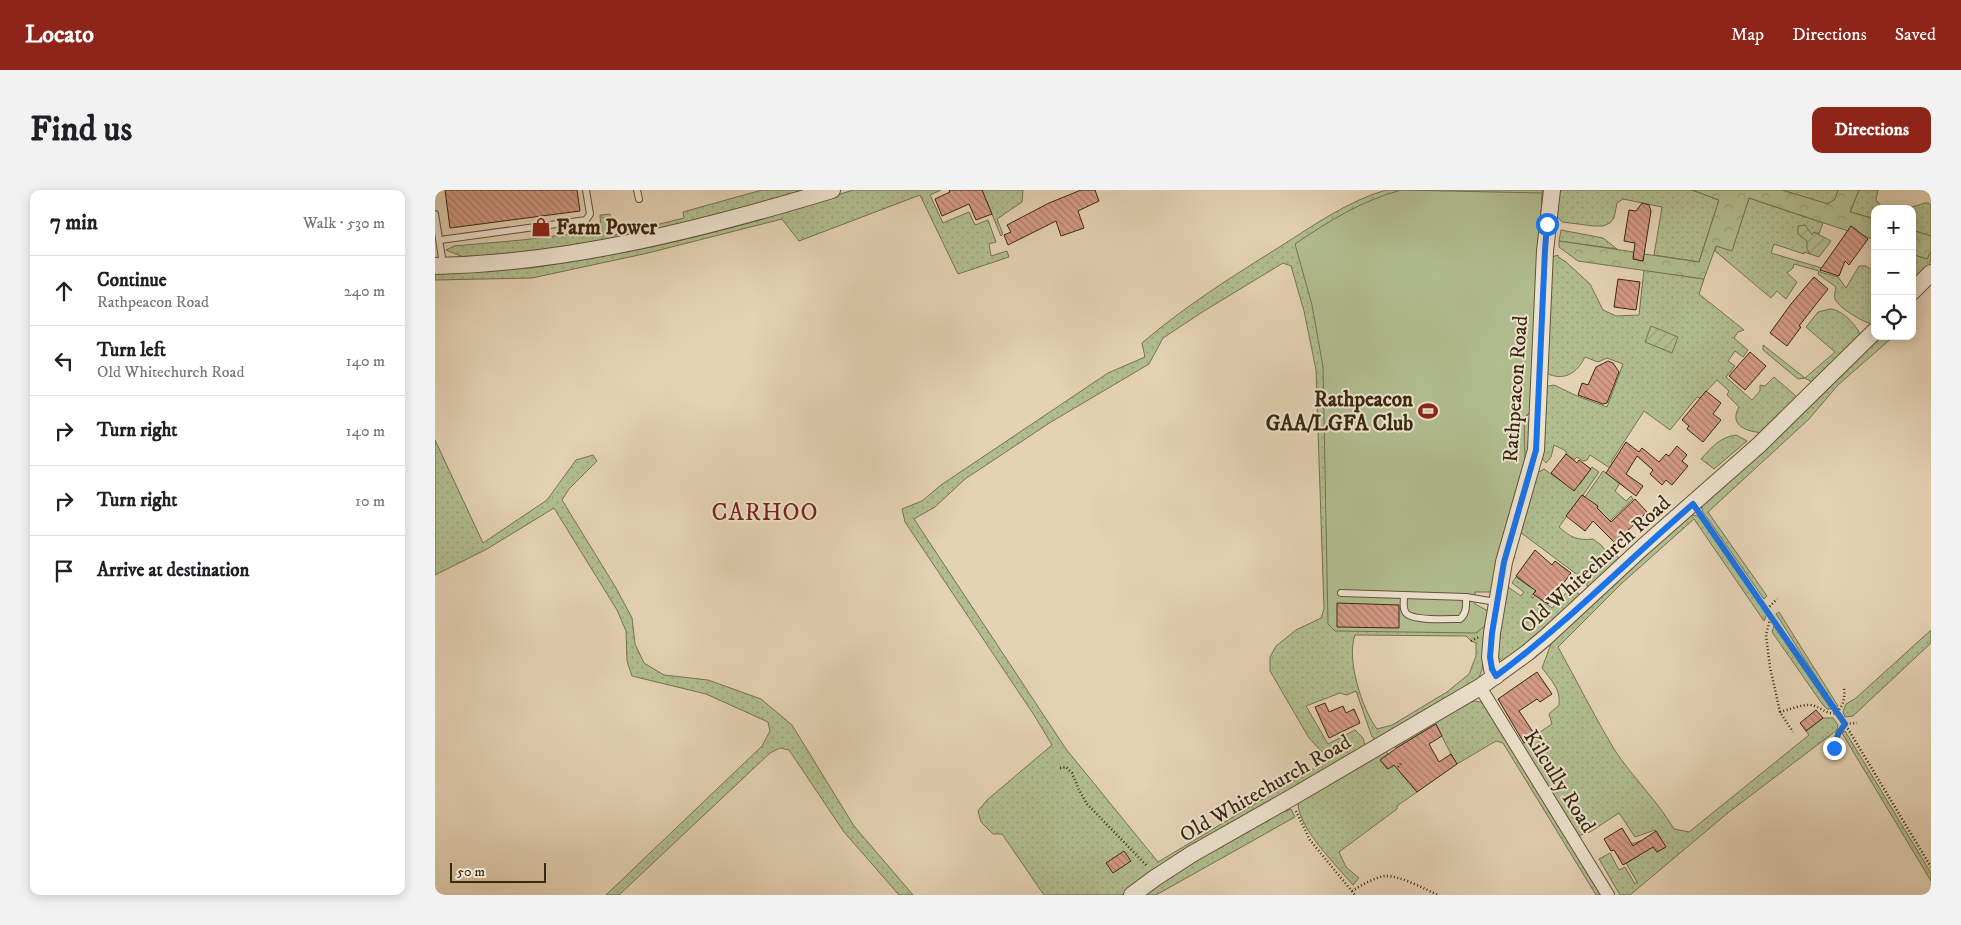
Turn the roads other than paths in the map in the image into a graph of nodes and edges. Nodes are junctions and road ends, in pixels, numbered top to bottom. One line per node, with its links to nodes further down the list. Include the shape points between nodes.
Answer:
1 (586, 190): 7 (lane, via 590,214 586,220)
2 (637, 190): 5 (lane)
3 (832, 190): 8 (street, via 609,248 523,261)
4 (1552, 190): 15 (street, Rathpeacon Road, via 1545,250 1536,450 1507,547)
5 (639, 199)
6 (435, 217): 7 (lane)
7 (440, 240): 8 (lane)
8 (439, 266)
9 (1931, 273): 10 (street)
10 (1916, 288)
11 (1871, 335): 16 (street, Old Whitechurch Road, via 1759,445 1546,638)
12 (1341, 593): 13 (lane)
13 (1404, 595): 14 (lane); 14 (lane, via 1404,609 1415,618 1460,619 1466,611)
14 (1466, 597): 15 (lane)
15 (1497, 602): 16 (street, Rathpeacon Road, via 1490,657)
16 (1496, 676): 17 (street, Old Whitechurch Road)
17 (1480, 687): 18 (street, Old Whitechurch Road, via 1192,854); 19 (street, Kilcully Road)
18 (1132, 895)
19 (1608, 895)

